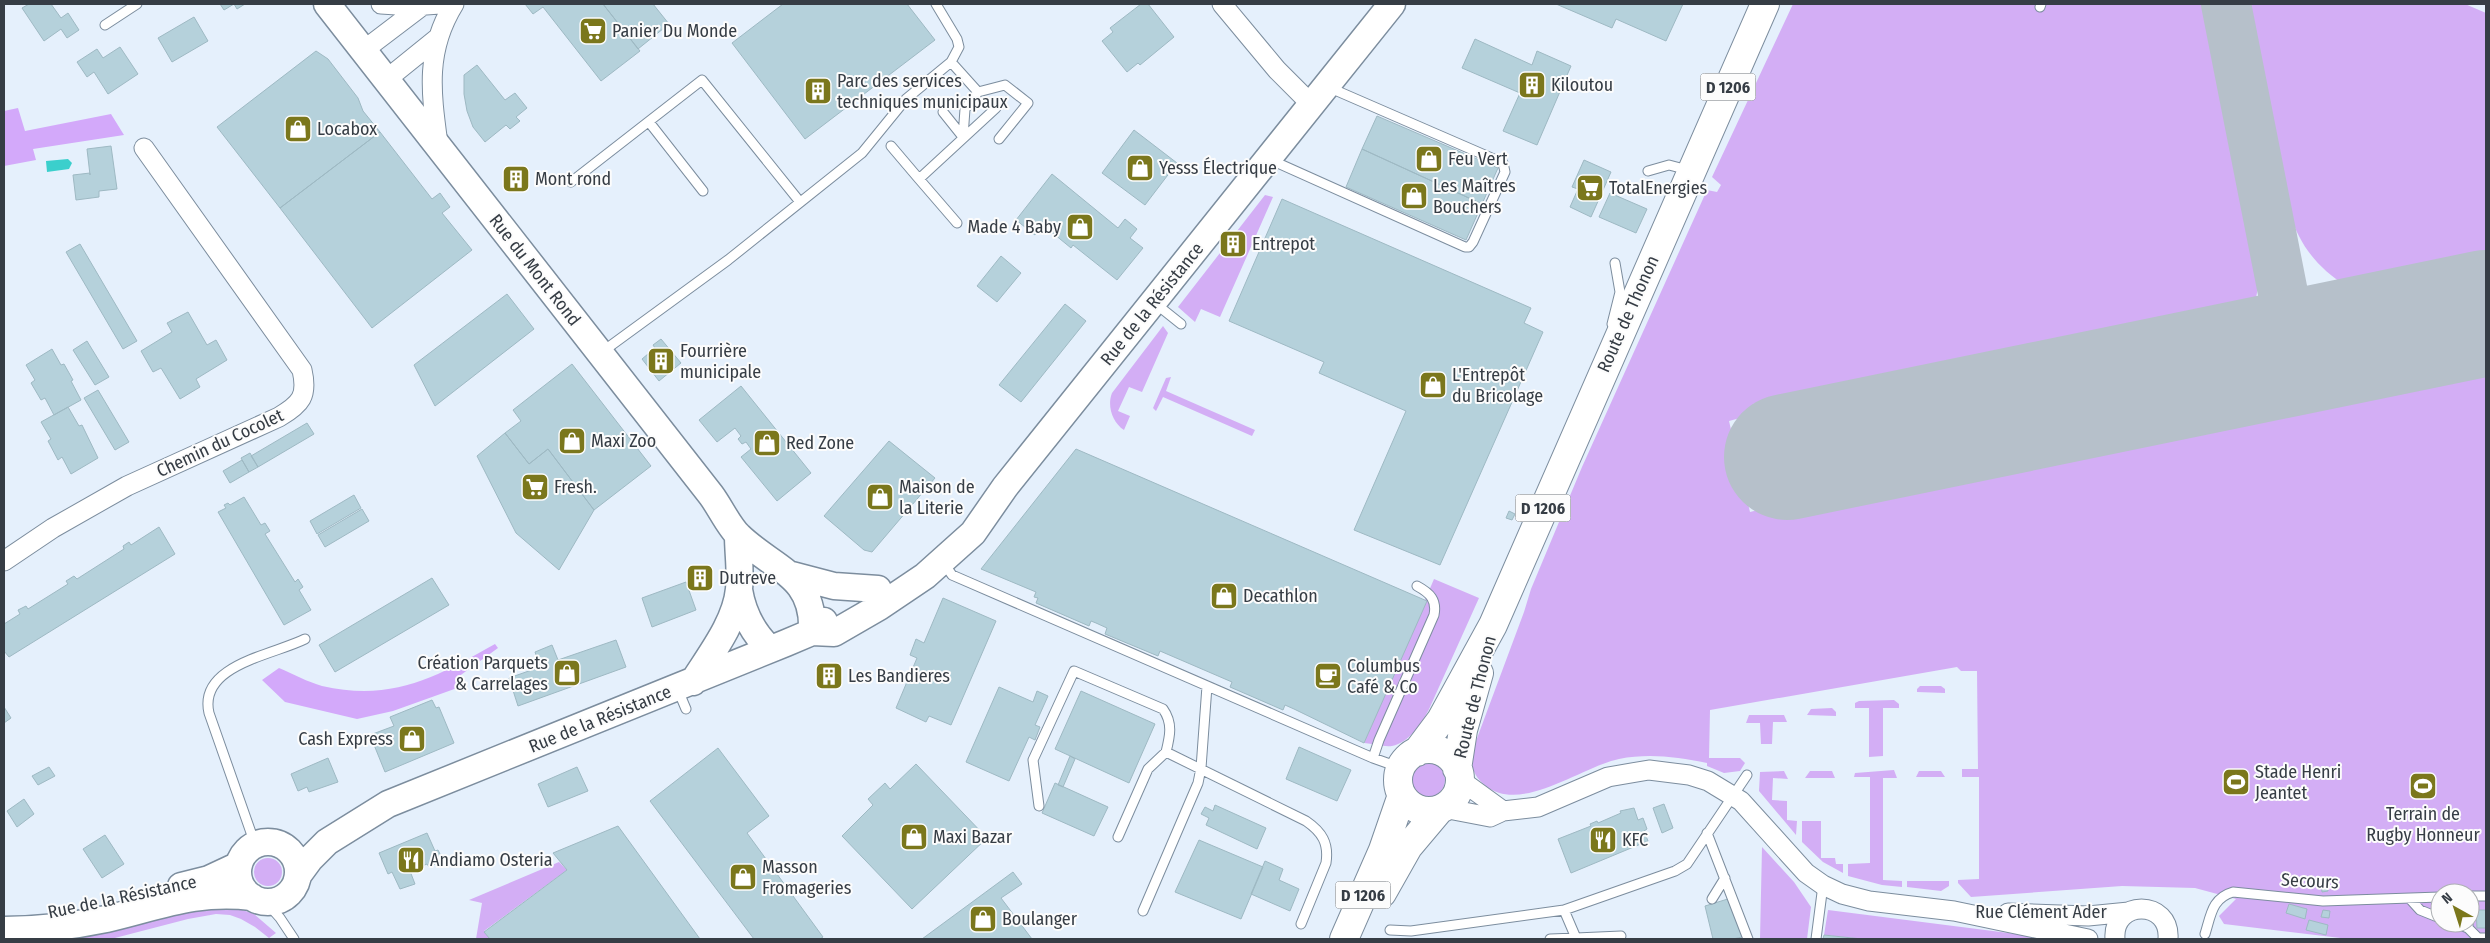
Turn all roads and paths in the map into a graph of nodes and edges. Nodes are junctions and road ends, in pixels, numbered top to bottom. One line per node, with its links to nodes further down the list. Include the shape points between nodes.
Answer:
1 (137, 4): 10 (lane)
2 (381, 4): 9 (street)
3 (454, 4): 11 (street)
4 (936, 4): 13 (lane, via 957,39 959,47)
5 (1222, 4): 16 (street, via 1277,70)
6 (1392, 4): 16 (street, Rue de la Résistance)
7 (1766, 4): 27 (main road, Route de Thonon / D 1206)
8 (328, 5): 12 (street, Rue du Mont Rond)
9 (431, 5): 12 (street)
10 (105, 25)
11 (439, 37): 14 (street); 22 (street, via 431,82)
12 (364, 50): 14 (street, Rue du Mont Rond)
13 (951, 62): 15 (lane); 31 (lane, via 903,103 862,153)
14 (387, 79): 22 (street, Rue du Mont Rond)
15 (978, 92): 20 (lane, via 965,109); 21 (lane, via 1005,84 1028,103)
16 (1319, 95): 25 (street, Rue de la Résistance); 25 (lane, via 1503,164 1505,172 1473,242 1465,247)
17 (996, 108): 20 (lane)
18 (943, 112): 20 (lane)
19 (649, 122): 29 (lane); 30 (lane); 31 (lane, via 702,80)
20 (963, 138): 28 (lane)
21 (999, 139)
22 (438, 144): 36 (street, Rue du Mont Rond)
23 (891, 146): 28 (lane)
24 (144, 148): 40 (street, Chemin du Cocolet, via 302,370 303,397 294,409 127,486)
25 (1268, 159): 34 (street, Rue de la Résistance)
26 (1648, 171): 27 (lane, via 1669,165)
27 (1691, 171): 37 (main road, Route de Thonon / D 1206)
28 (919, 179): 32 (lane)
29 (572, 182)
30 (704, 191)
31 (800, 202): 36 (lane, via 728,260)
32 (957, 223)
33 (1615, 263): 37 (lane, via 1620,292)
34 (1154, 302): 35 (lane); 38 (street, Rue de la Résistance)
35 (1181, 324)
36 (600, 353): 39 (street, Rue du Mont Rond, via 711,495)
37 (1594, 392): 46 (main road, Route de Thonon / D 1206)
38 (1005, 487): 41 (street, Rue de la Résistance, via 973,533); 44 (street, Rue de la Résistance, via 970,513 927,553)
39 (738, 535): 42 (street, Rue du Mont Rond); 45 (street)
40 (4, 560)
41 (943, 562): 47 (street, Rue de la Résistance, via 894,598 849,625 834,633); 50 (lane, via 952,575)
42 (792, 575): 44 (street, Rue du Mont Rond, via 834,586); 47 (street, Rue du Mont Rond, via 809,601)
43 (1417, 586): 53 (lane, via 1432,596 1434,615)
44 (878, 589): 47 (street, Rue de la Résistance, via 831,615)
45 (739, 590): 49 (street, via 747,618); 51 (street, via 723,632)
46 (1493, 625): 54 (main road, Route de Thonon / D 1206, via 1441,720); 56 (main road, Route de Thonon / D 1206, via 1463,730)
47 (812, 632): 49 (street, Rue de la Résistance)
48 (305, 638): 66 (lane, via 232,668 215,682 208,698 209,714)
49 (770, 649): 51 (street, Rue de la Résistance)
50 (1207, 686): 53 (lane); 55 (lane)
51 (685, 693): 60 (street, Rue de la Résistance)
52 (1166, 752): 55 (lane); 61 (lane, via 1170,724 1163,709 1074,671 1033,760); 65 (lane, via 1148,770)
53 (1374, 758): 54 (lane)
54 (1409, 760): 56 (main road, via 1427,750 1441,752 1449,758); 58 (main road, via 1398,782)
55 (1201, 768): 77 (lane, via 1198,783); 82 (lane, via 1306,821 1320,832 1328,853 1326,863)
56 (1458, 774): 62 (main road, via 1455,796); 63 (street)
57 (1747, 775): 59 (lane)
58 (1402, 795): 62 (main road, via 1420,810); 91 (main road, D 1206, via 1383,850)
59 (1733, 796): 63 (street, Rue Clément Ader, via 1708,781 1689,775 1649,770 1608,777 1538,807); 64 (lane); 71 (street, Rue Clément Ader, via 1756,816 1791,859)
60 (388, 804): 67 (street, Rue de la Résistance, via 360,811); 69 (street, Rue de la Résistance, via 327,842)
61 (1039, 806)
62 (1441, 808): 63 (street, Rue Clément Ader, via 1486,817); 92 (main road, D 1206, via 1404,853)
63 (1503, 811)
64 (1707, 833): 70 (lane); 76 (lane, via 1682,867)
65 (1118, 837)
66 (255, 844): 67 (street, via 273,842); 68 (street)
67 (286, 847): 69 (street, via 297,861)
68 (239, 865): 75 (street, via 240,883); 81 (street, Rue de la Résistance, via 193,884)
69 (299, 874): 75 (street, via 289,894 278,900)
70 (1725, 878): 73 (lane); 94 (lane)
71 (1823, 885): 78 (street, Rue Clément Ader, via 1869,901); 95 (lane)
72 (2430, 898): 74 (lane, Secours)
73 (1712, 899)
74 (2410, 899): 80 (lane, via 2420,910); 86 (lane, Secours, via 2323,901 2233,892 2223,895 2214,905)
75 (259, 900): 83 (street, Rue de la Résistance, via 233,895 194,896 87,922 39,930); 90 (lane, via 280,918)
76 (1564, 910): 84 (lane, via 1410,931); 88 (lane)
77 (1143, 911)
78 (1954, 912): 79 (street, Rue Clément Ader, via 2088,916); 96 (street, Rue Clément Ader)
79 (2129, 912): 97 (street, Rue Clément Ader, via 2118,922); 98 (street, Rue Clément Ader, via 2144,909 2158,914 2167,927)
80 (2430, 914)
81 (4, 922)
82 (1301, 924)
83 (4, 930)
84 (1390, 930)
85 (2474, 933): 89 (lane, via 2478,938)
86 (2205, 934)
87 (1621, 936): 88 (lane)
88 (1576, 938): 93 (lane)
89 (2486, 938)
90 (294, 939)
91 (1344, 939)
92 (1360, 939)
93 (1550, 939)
94 (1748, 939)
95 (1816, 939)
96 (2088, 939)
97 (2115, 939)
98 (2168, 939)

